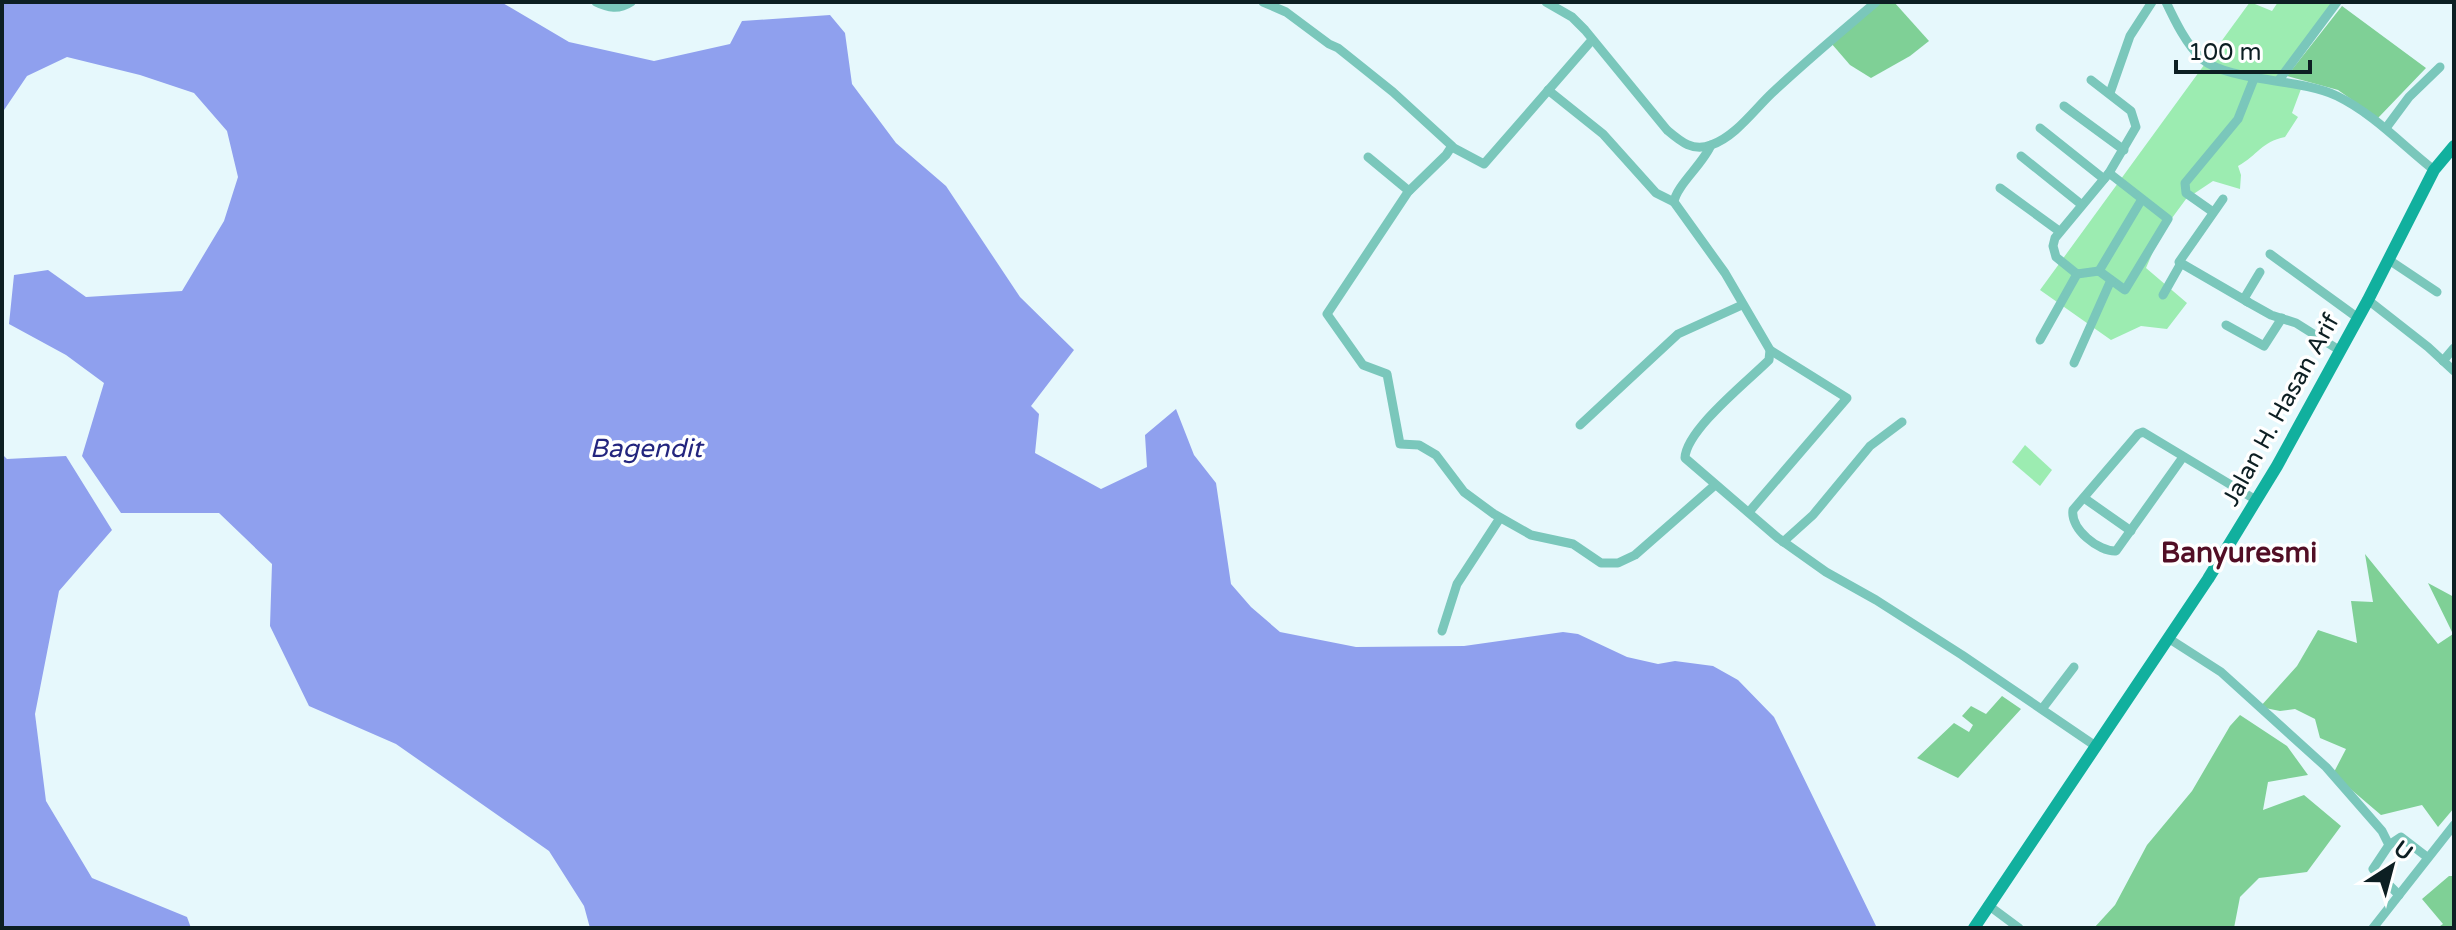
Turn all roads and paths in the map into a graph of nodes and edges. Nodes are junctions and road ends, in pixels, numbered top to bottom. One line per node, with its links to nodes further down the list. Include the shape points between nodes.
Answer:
1 (596, 2): 2 (street, via 623,7)
2 (631, 2)
3 (1263, 2): 21 (street, via 1338,48)
4 (1546, 2): 9 (street, via 1572,17)
5 (1876, 2): 19 (street, via 1729,135)
6 (2152, 2): 15 (street, via 2130,36)
7 (2166, 2): 11 (street, via 2201,58 2215,68)
8 (2337, 2): 13 (street)
9 (1592, 40): 14 (street); 19 (street, via 1667,130 1696,148)
10 (2440, 67): 18 (street)
11 (2255, 76): 13 (street); 33 (street, via 2238,119 2185,183 2186,193)
12 (2091, 80): 15 (street)
13 (2279, 80): 18 (street, via 2337,96)
14 (1548, 90): 21 (street, via 1484,164); 31 (street, via 1603,134 1656,193)
15 (2110, 93): 22 (street, via 2135,119)
16 (2064, 106): 22 (street)
17 (2040, 128): 26 (street)
18 (2386, 128): 25 (street)
19 (1711, 145): 31 (street)
20 (2454, 146): 25 (main road, Jalan H. Hasan Arif)
21 (1452, 147): 28 (street)
22 (2124, 150): 26 (street)
23 (2021, 156): 32 (street)
24 (1368, 157): 28 (street)
25 (2434, 170): 36 (main road, Jalan H. Hasan Arif)
26 (2107, 176): 29 (street); 32 (street)
27 (2000, 188): 34 (street)
28 (1409, 191): 64 (street, via 1328,318 1363,365 1387,374 1400,444 1419,445 1436,455 1464,492)
29 (2142, 199): 38 (street); 41 (street, via 2168,219 2125,290)
30 (2223, 199): 33 (street)
31 (1674, 202): 46 (street)
32 (2082, 205): 34 (street)
33 (2213, 212): 37 (street, via 2179,258)
34 (2059, 231): 40 (street, via 2053,246 2056,257)
35 (2270, 254): 48 (street)
36 (2389, 260): 42 (street); 44 (main road, Jalan H. Hasan Arif)
37 (2180, 265): 43 (street); 45 (street)
38 (2099, 271): 40 (street); 41 (street)
39 (2260, 272): 45 (street, via 2245,297)
40 (2077, 274): 50 (street)
41 (2111, 280): 55 (street)
42 (2437, 292)
43 (2163, 295)
44 (2368, 300): 48 (main road, Jalan H. Hasan Arif); 54 (street)
45 (2248, 302): 47 (street)
46 (1742, 305): 52 (street); 58 (street, via 1678,334)
47 (2282, 318): 49 (street, via 2264,346); 53 (street)
48 (2358, 318): 53 (main road, Jalan H. Hasan Arif)
49 (2226, 325)
50 (2040, 340)
51 (2454, 348): 54 (street)
52 (1770, 350): 60 (street, via 1769,360 1700,428 1685,452 1685,458); 63 (street, via 1847,398)
53 (2339, 350): 62 (main road, Jalan H. Hasan Arif)
54 (2443, 361): 56 (street)
55 (2074, 363)
56 (2454, 371)
57 (1902, 422): 66 (street, via 1870,446 1813,515)
58 (1580, 425)
59 (2183, 457): 61 (street, via 2142,433); 62 (street); 65 (street)
60 (1715, 485): 63 (street); 64 (street, via 1635,555 1618,563 1601,563 1573,544 1531,535)
61 (2084, 498): 65 (street); 65 (street, via 2072,518 2102,549 2116,551)
62 (2256, 500): 68 (main road, Jalan H. Hasan Arif)
63 (1749, 512): 66 (street)
64 (1500, 518): 67 (street, via 1457,584)
65 (2131, 531)
66 (1783, 542): 70 (street)
67 (1442, 631)
68 (2168, 638): 71 (main road, Jalan H. Hasan Arif); 73 (street, via 2221,672 2326,767)
69 (2074, 667): 70 (street)
70 (2042, 709): 71 (street)
71 (2097, 747): 76 (main road, Jalan H. Hasan Arif)
72 (2454, 825): 74 (street)
73 (2389, 845): 74 (street, via 2401,837); 75 (street, via 2373,869)
74 (2427, 857): 75 (street)
75 (2399, 895): 79 (street)
76 (1988, 905): 77 (main road, Jalan H. Hasan Arif); 78 (street)
77 (1974, 928)
78 (2019, 928)
79 (2373, 928)

